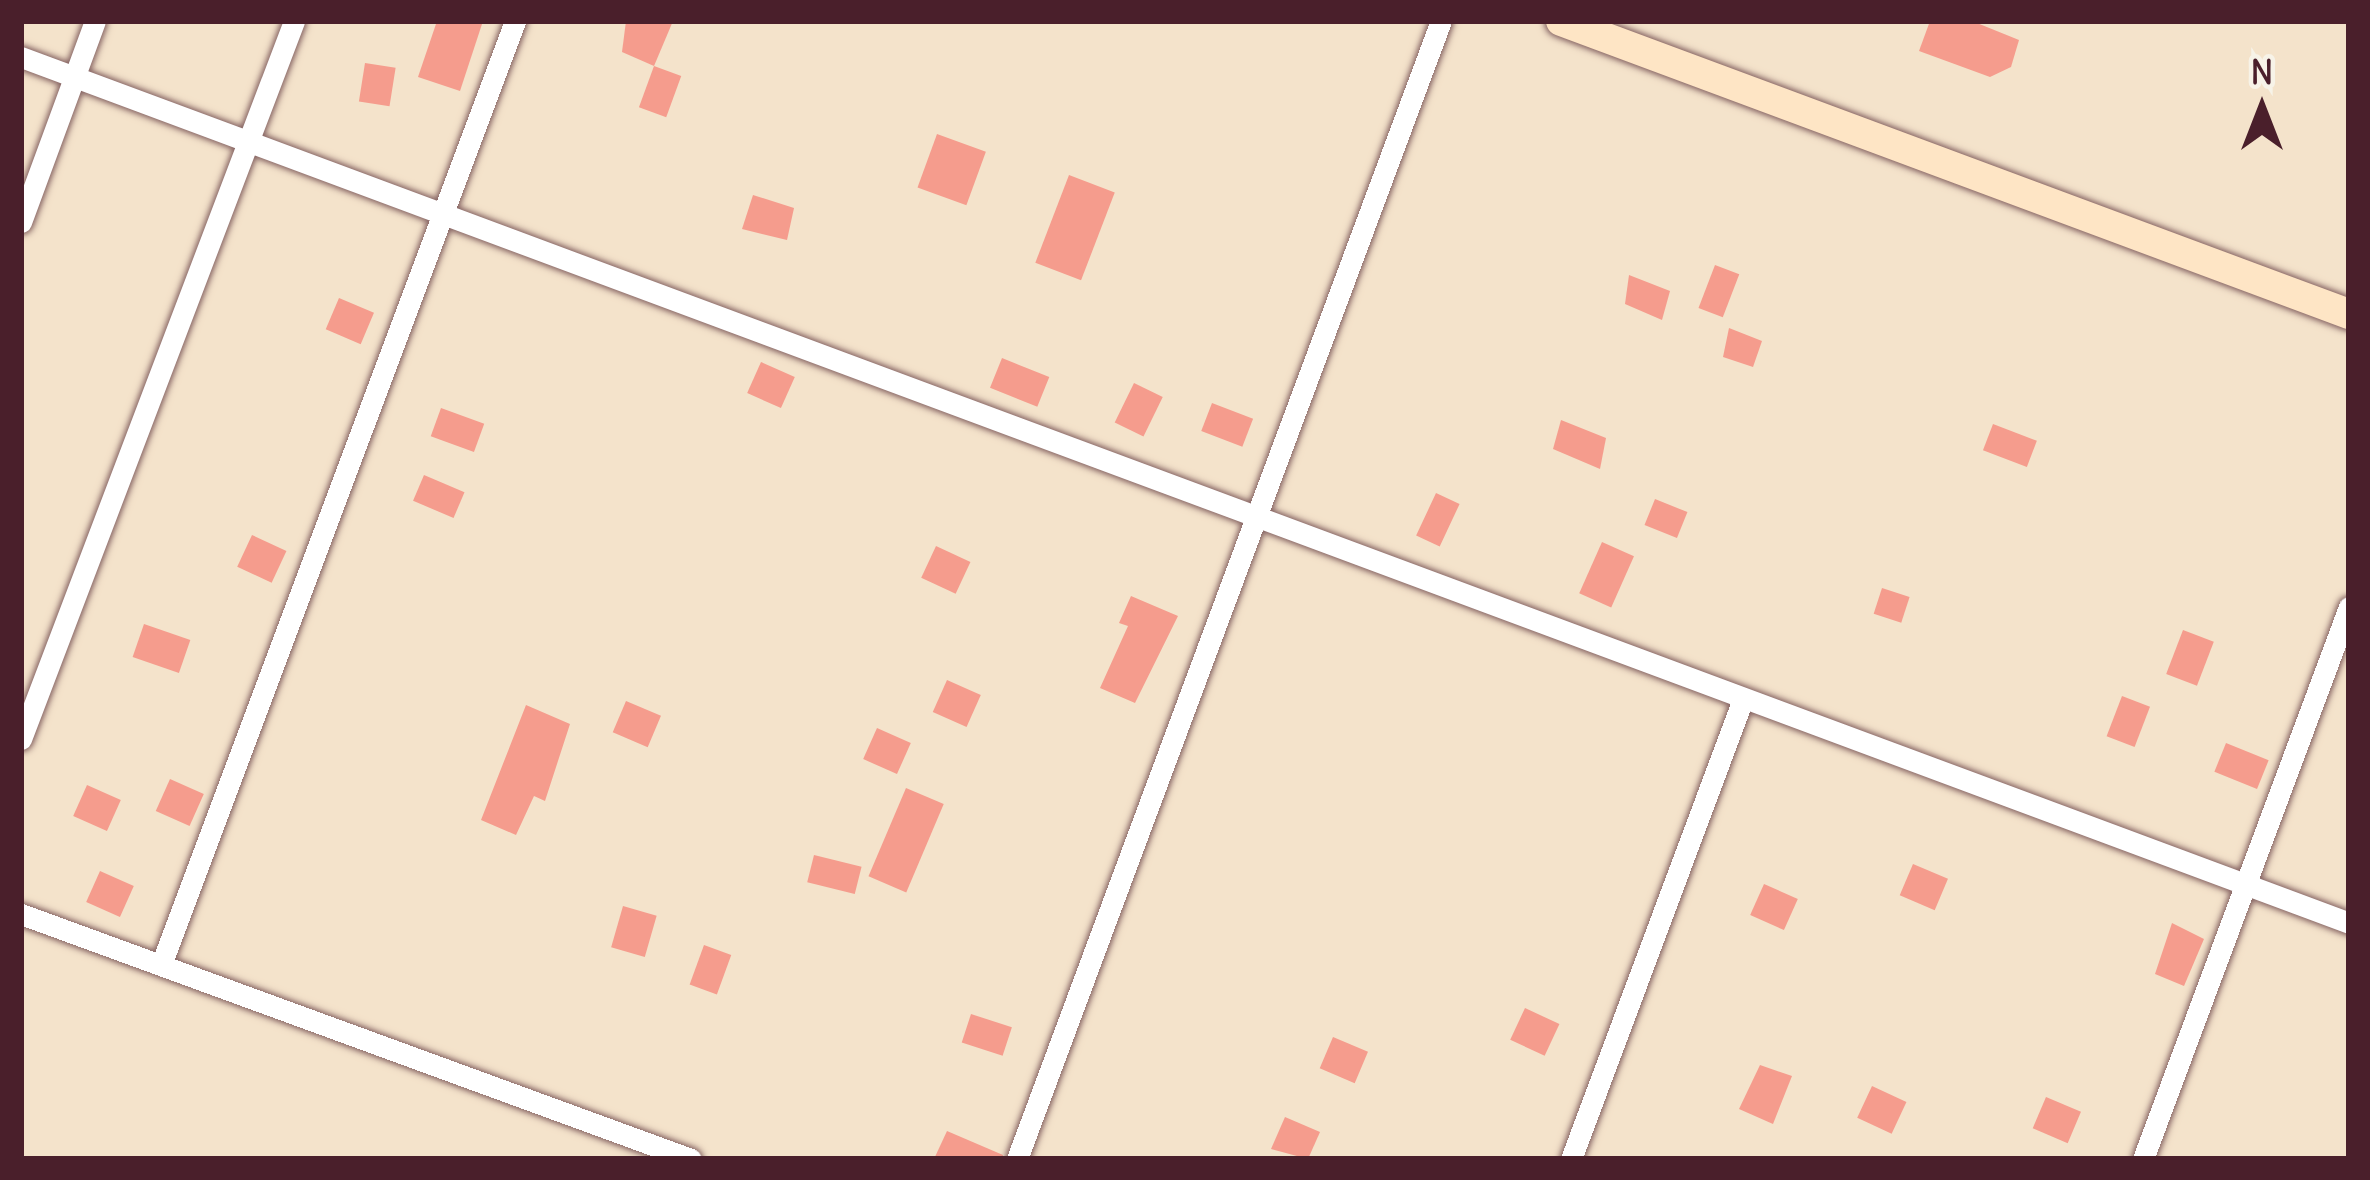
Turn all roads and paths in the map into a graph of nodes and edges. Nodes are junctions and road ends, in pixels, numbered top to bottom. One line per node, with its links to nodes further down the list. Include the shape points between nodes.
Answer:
1 (95, 21): 7 (street)
2 (294, 21): 8 (street)
3 (515, 21): 9 (street)
4 (1441, 21): 12 (street)
5 (1562, 21): 11 (street)
6 (21, 58): 7 (street)
7 (74, 77): 8 (street); 10 (street)
8 (248, 142): 9 (street); 15 (street)
9 (445, 215): 12 (street); 19 (street)
10 (21, 222)
11 (2349, 314)
12 (1256, 517): 14 (street); 21 (street)
13 (2349, 607): 16 (street)
14 (1743, 698): 16 (street); 22 (street)
15 (21, 739)
16 (2246, 884): 18 (street); 23 (street)
17 (21, 914): 19 (street)
18 (2349, 923)
19 (160, 965): 20 (street)
20 (691, 1159)
21 (1017, 1159)
22 (1571, 1159)
23 (2143, 1159)

